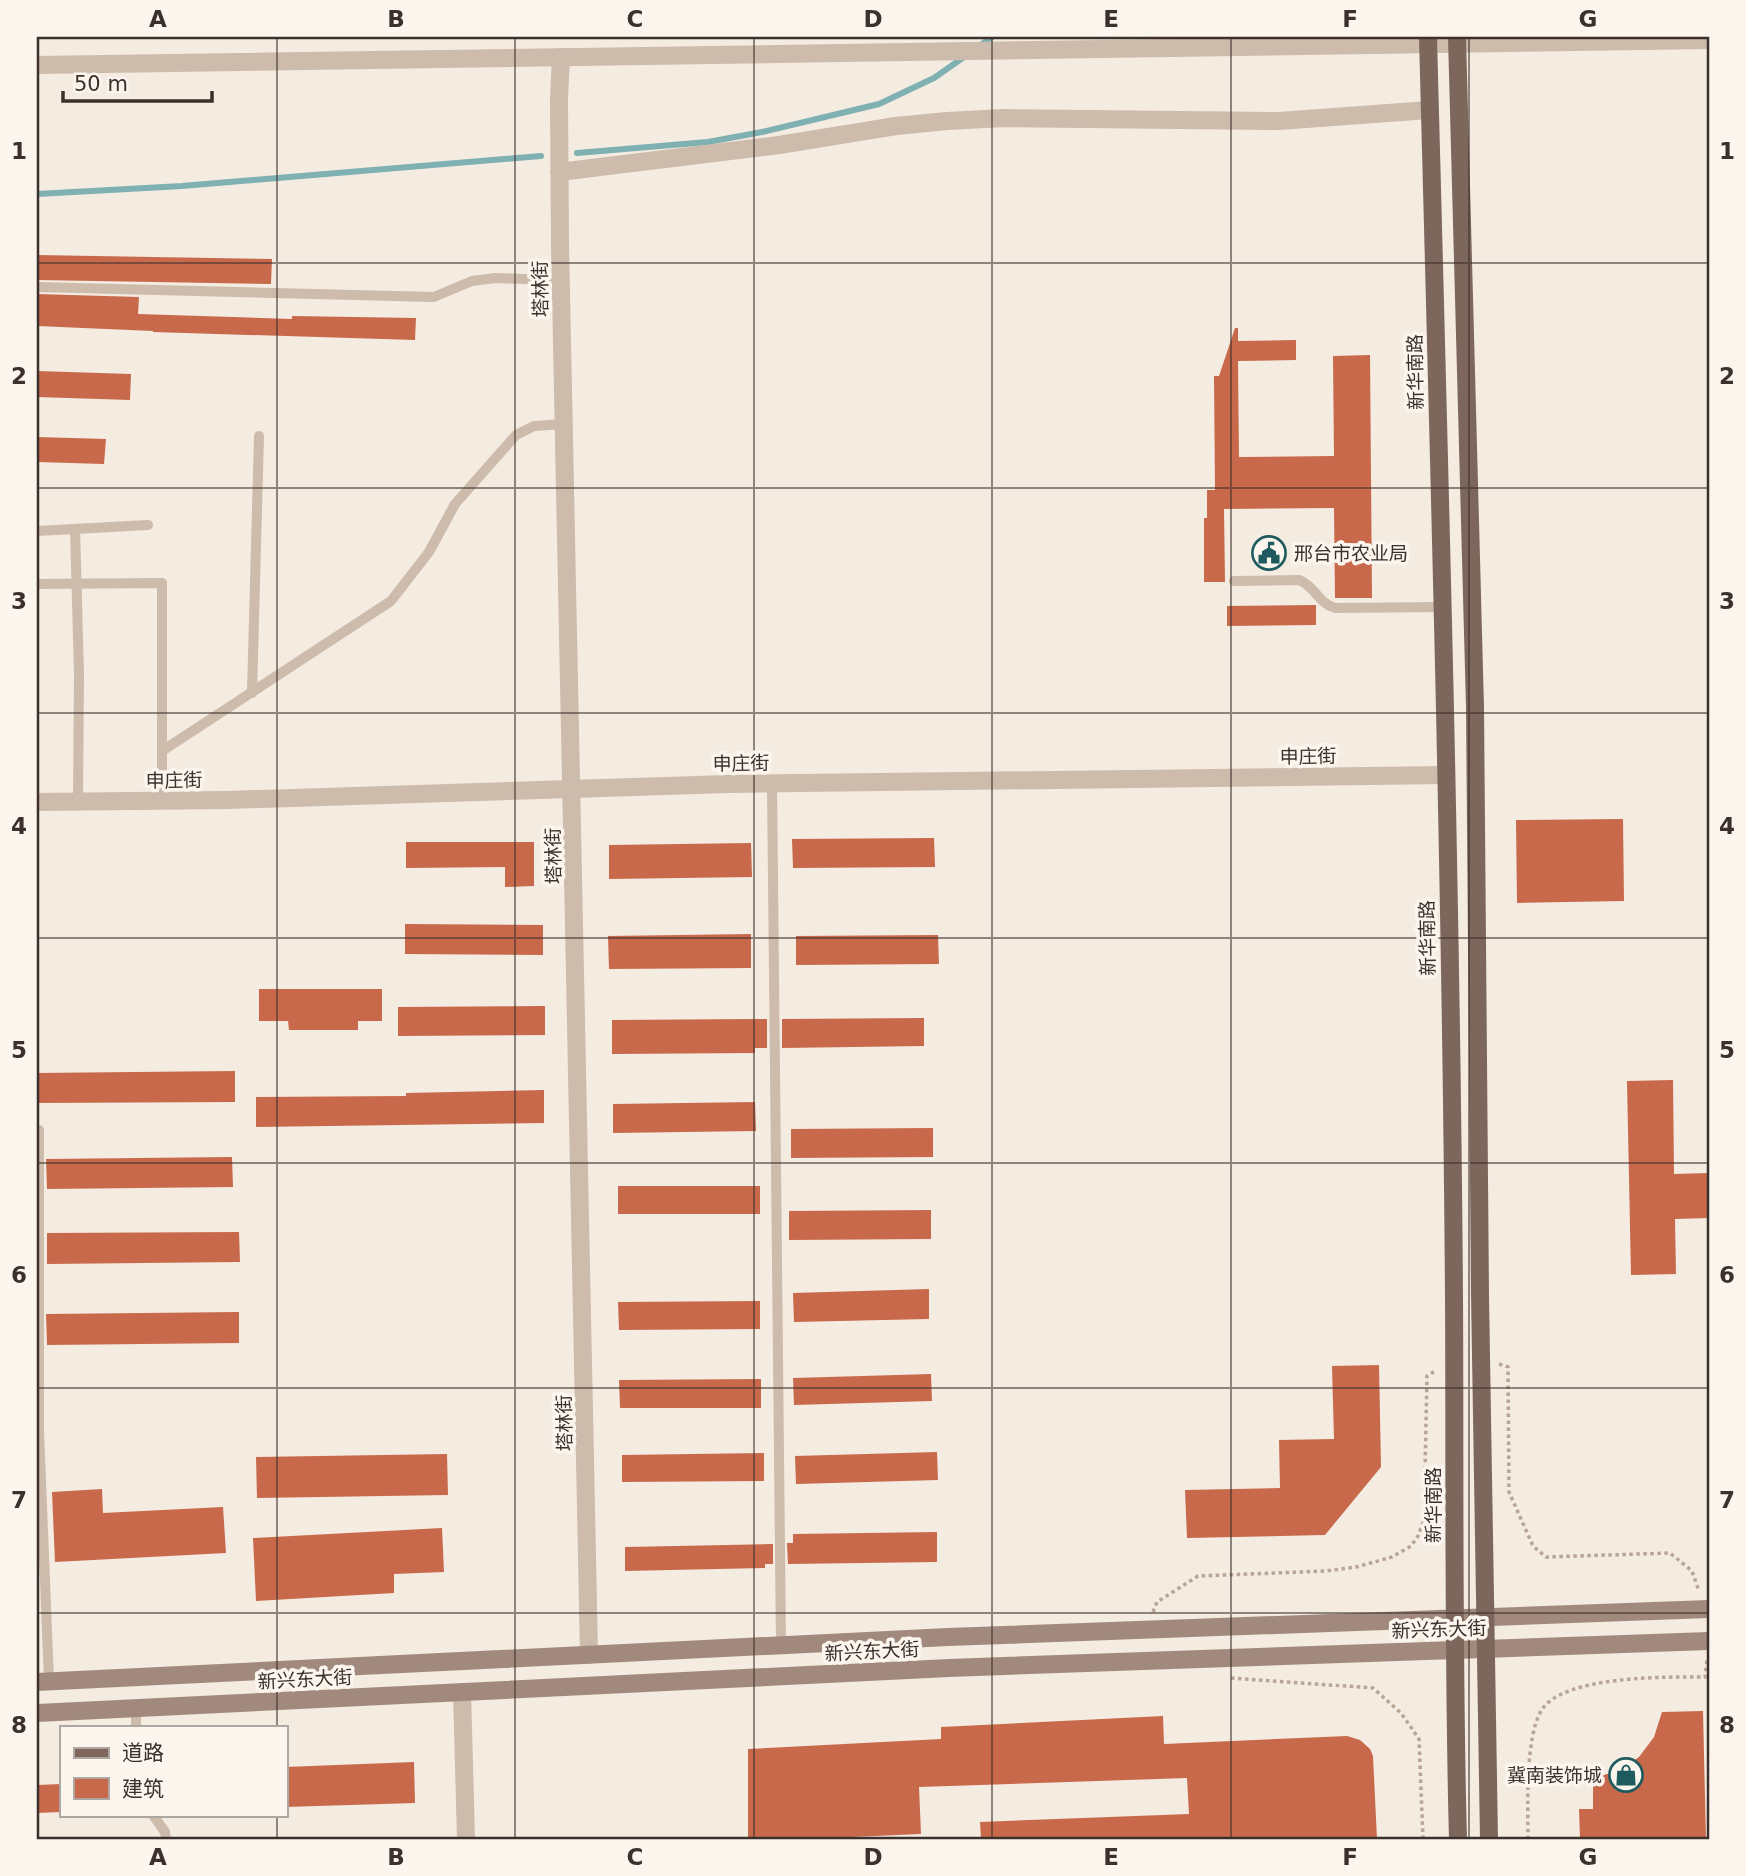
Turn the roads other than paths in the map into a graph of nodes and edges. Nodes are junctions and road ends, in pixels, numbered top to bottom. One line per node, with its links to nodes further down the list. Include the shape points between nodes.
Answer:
1 (1458, 40): 2 (street); 3 (street); 29 (main road, via 1475,707)
2 (1709, 40)
3 (1428, 41): 4 (street); 6 (main road, 新华南路)
4 (561, 57): 5 (street); 7 (street, 塔林街)
5 (37, 65)
6 (1430, 110): 7 (street, via 1279,121 947,121); 18 (main road, 新华南路)
7 (559, 172): 8 (street, 塔林街)
8 (560, 280): 9 (lane, via 472,281 434,298); 10 (street, 塔林街)
9 (37, 286)
10 (564, 424): 19 (lane, via 534,426 516,435 455,504 429,552 391,601); 23 (street, 塔林街)
11 (259, 436): 19 (lane)
12 (148, 525): 13 (lane)
13 (75, 529): 14 (lane); 16 (lane)
14 (37, 531)
15 (1234, 580): 18 (lane, via 1299,580 1335,608)
16 (76, 583): 17 (lane); 20 (lane, via 162,583); 26 (lane)
17 (37, 584)
18 (1442, 607): 21 (main road, 新华南路)
19 (252, 693): 20 (lane)
20 (162, 751): 24 (lane)
21 (1446, 775): 22 (street, 申庄街); 30 (main road, 新华南路)
22 (772, 783): 23 (street, 申庄街); 32 (lane)
23 (572, 789): 24 (street, 申庄街); 35 (street, 塔林街)
24 (162, 801): 26 (street, 申庄街)
25 (37, 802): 26 (street, 申庄街)
26 (78, 802)
27 (39, 1130): 36 (lane)
28 (1707, 1610): 29 (main road, 新兴东大街)
29 (1485, 1618): 30 (main road, 新兴东大街); 33 (main road)
30 (1454, 1619): 32 (main road, 新兴东大街); 34 (main road, 新华南路)
31 (1709, 1640): 33 (main road, 新兴东大街)
32 (781, 1645): 35 (main road, 新兴东大街)
33 (1485, 1648): 34 (main road, 新兴东大街); 45 (main road)
34 (1454, 1650): 37 (main road, 新兴东大街); 44 (main road, 新华南路)
35 (589, 1655): 36 (main road, 新兴东大街)
36 (43, 1682)
37 (462, 1692): 38 (main road, 新兴东大街); 43 (street)
38 (136, 1708): 39 (main road, 新兴东大街); 40 (lane)
39 (37, 1713)
40 (136, 1726)
41 (154, 1816): 42 (lane)
42 (166, 1839)
43 (466, 1839)
44 (1458, 1839)
45 (1489, 1839)

